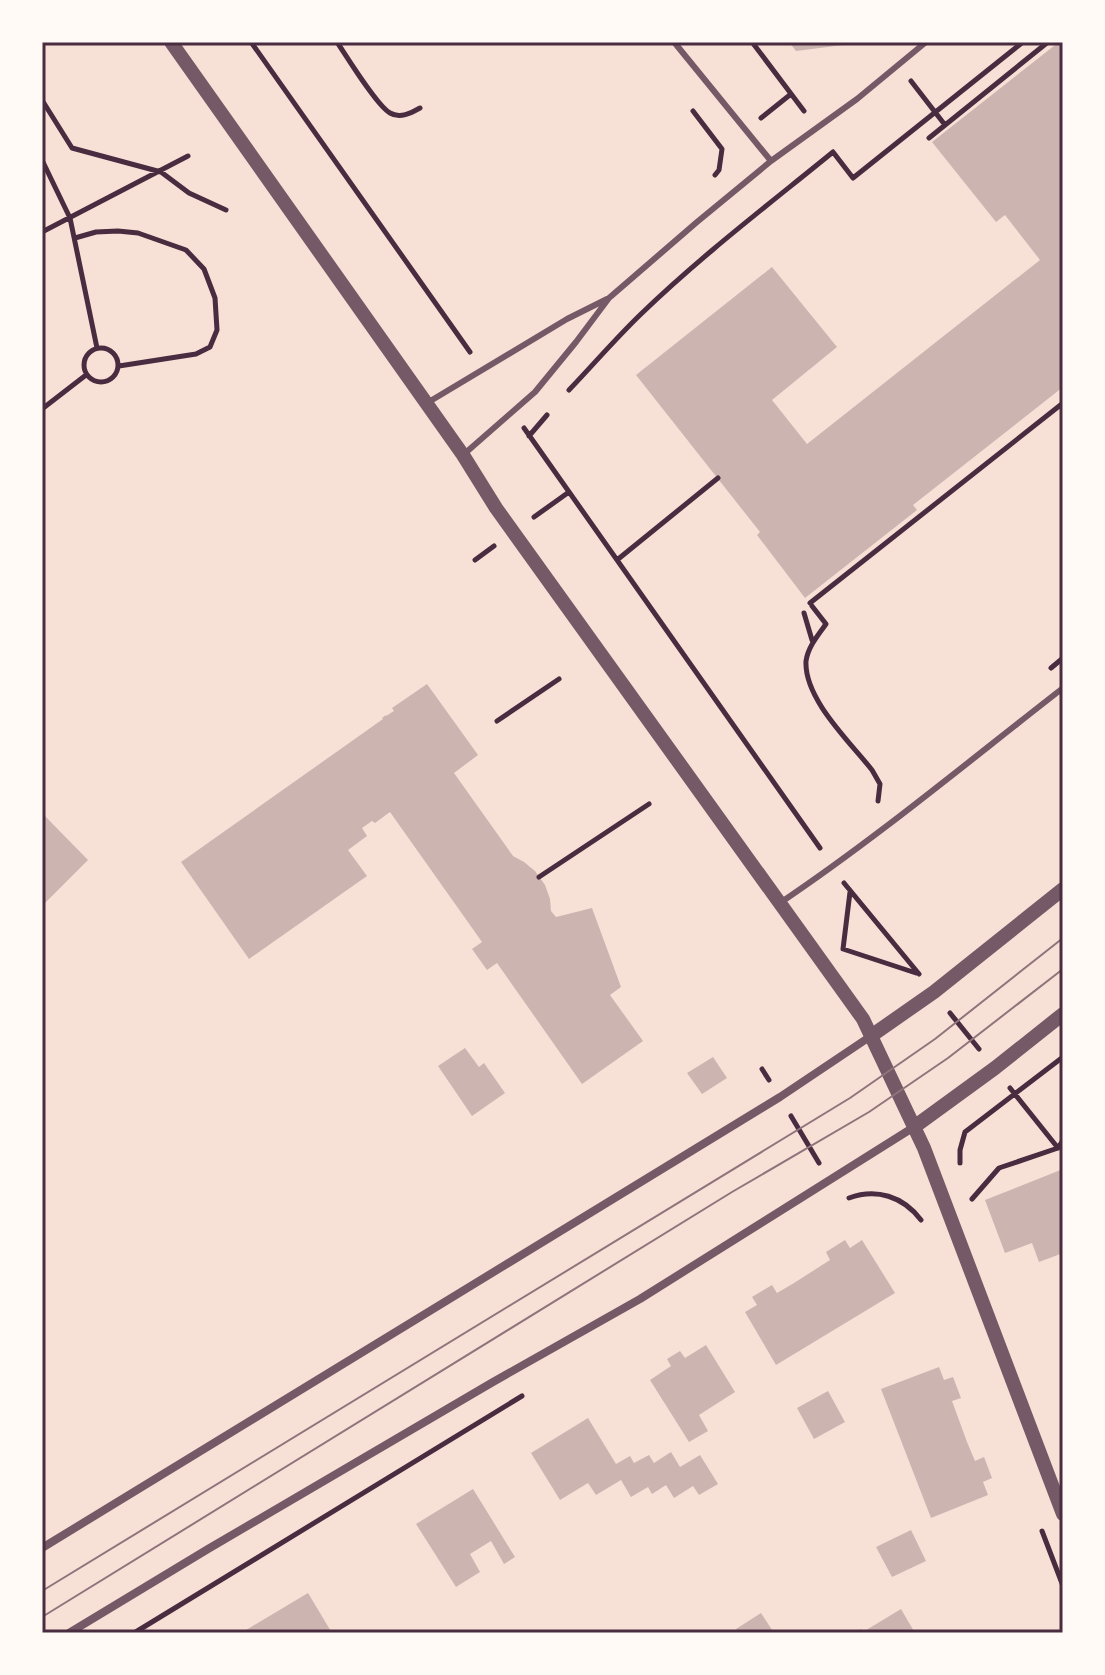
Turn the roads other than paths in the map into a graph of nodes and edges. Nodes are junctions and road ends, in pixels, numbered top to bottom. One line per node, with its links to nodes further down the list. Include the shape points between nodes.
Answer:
1 (171, 42): 6 (street)
2 (674, 42): 4 (lane)
3 (926, 42): 4 (lane)
4 (771, 161): 5 (lane)
5 (609, 298): 6 (lane); 7 (lane, via 535,392)
6 (427, 403): 7 (street)
7 (463, 455): 10 (street)
8 (1063, 688): 10 (lane, via 921,801)
9 (1063, 889): 12 (street)
10 (780, 903): 12 (street)
11 (1063, 1014): 13 (street)
12 (871, 1036): 13 (street); 15 (street, via 780,1097)
13 (914, 1127): 14 (street); 16 (street, via 640,1299)
14 (1063, 1514)
15 (42, 1548)
16 (69, 1633)

